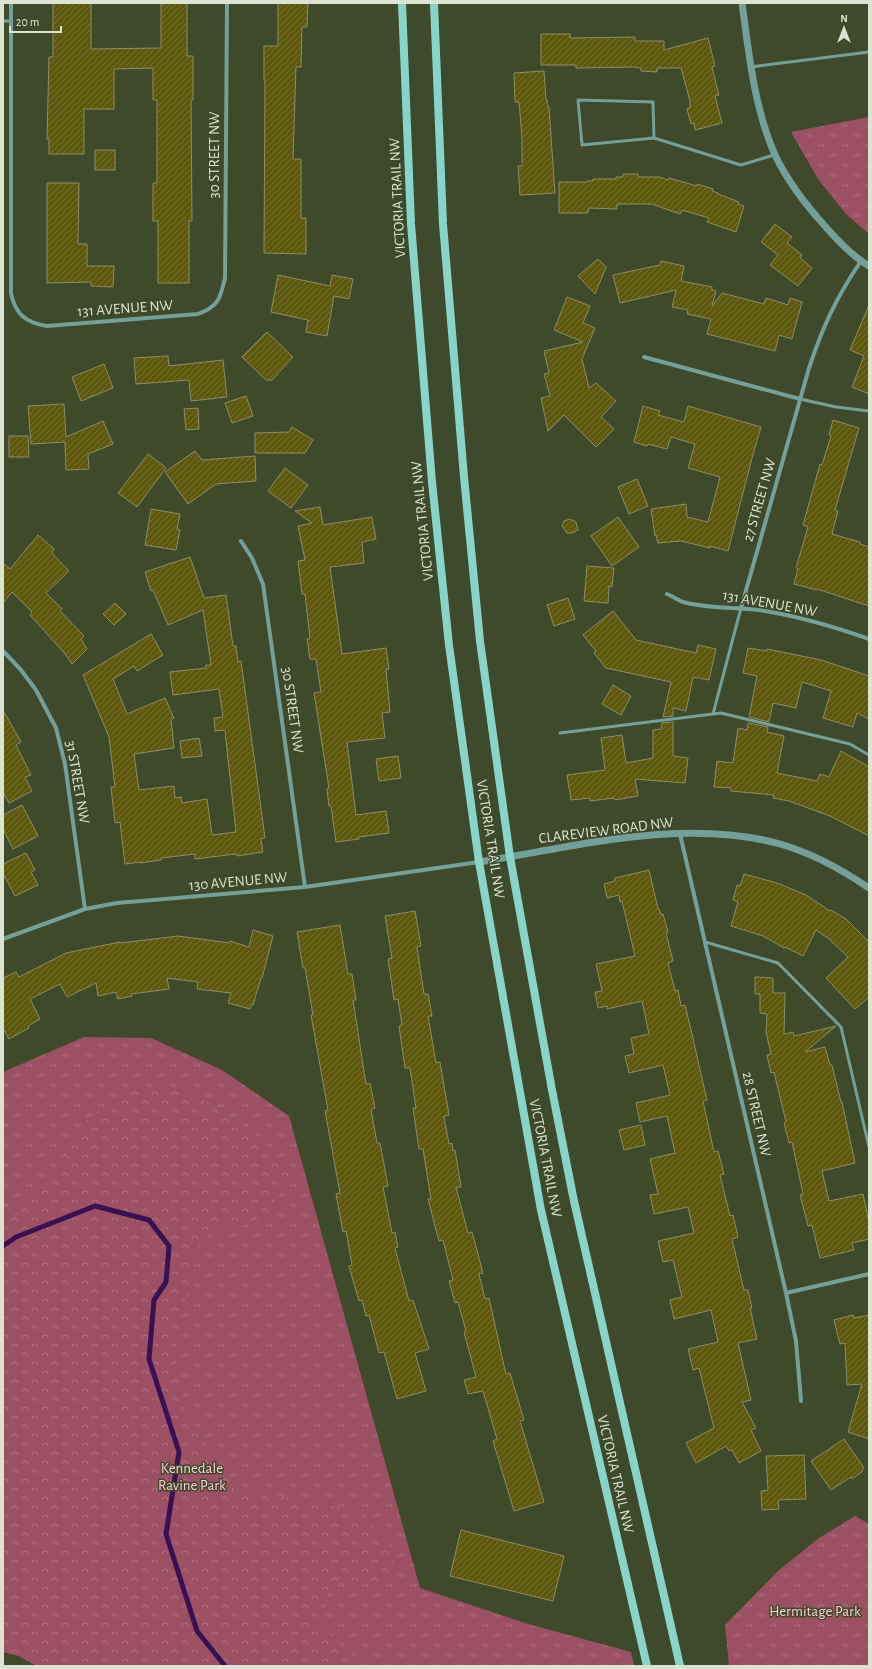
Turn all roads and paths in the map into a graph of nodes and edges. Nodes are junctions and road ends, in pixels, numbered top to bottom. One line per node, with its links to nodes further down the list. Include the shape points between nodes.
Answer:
1 (11, 3): 7 (street)
2 (227, 3): 14 (street, 30 STREET NW, via 226,278)
3 (402, 3): 28 (main road, VICTORIA TRAIL NW, via 412,224 432,482 449,645)
4 (434, 3): 27 (main road, VICTORIA TRAIL NW, via 443,224 464,477 480,640)
5 (742, 3): 9 (street)
6 (3, 22): 7 (lane)
7 (11, 22): 14 (street, 131 AVENUE NW, via 11,293 12,302 18,312 35,324 47,326 198,314)
8 (869, 52): 9 (lane)
9 (751, 67): 11 (street, via 764,123)
10 (654, 138): 10 (lane, via 582,145 578,100 653,102); 11 (lane, via 741,165)
11 (776, 155): 12 (street, via 792,184 812,211)
12 (861, 261): 13 (street); 16 (street, 27 STREET NW, via 829,314 818,339)
13 (869, 266)
14 (215, 306)
15 (644, 357): 16 (street)
16 (800, 399): 17 (lane); 20 (street, 27 STREET NW)
17 (869, 411)
18 (241, 541): 29 (street, 30 STREET NW, via 264,584)
19 (667, 594): 20 (street, 131 AVENUE NW, via 695,604)
20 (741, 608): 21 (street, 131 AVENUE NW, via 819,623); 23 (lane)
21 (869, 639)
22 (3, 651): 31 (street, 31 STREET NW, via 36,690 56,728 65,764)
23 (713, 714): 24 (lane); 25 (lane, via 721,713 850,744)
24 (560, 733)
25 (869, 755)
26 (680, 834): 27 (street, CLAREVIEW ROAD NW, via 607,840); 30 (street, CLAREVIEW ROAD NW, via 731,835 780,844 827,862); 33 (street, 28 STREET NW)
27 (510, 857): 28 (street, CLAREVIEW ROAD NW); 39 (main road, VICTORIA TRAIL NW, via 574,1201)
28 (479, 862): 29 (street, 130 AVENUE NW); 38 (main road, VICTORIA TRAIL NW, via 541,1210)
29 (305, 887): 31 (street, 130 AVENUE NW, via 117,903)
30 (869, 888)
31 (85, 909): 32 (street, 130 AVENUE NW)
32 (3, 939)
33 (705, 942): 34 (lane, via 778,963 841,1027); 36 (street, 28 STREET NW)
34 (869, 1147)
35 (869, 1274): 36 (street)
36 (786, 1293): 37 (street, 28 STREET NW, via 796,1342)
37 (801, 1401)
38 (647, 1666)
39 (680, 1666)

